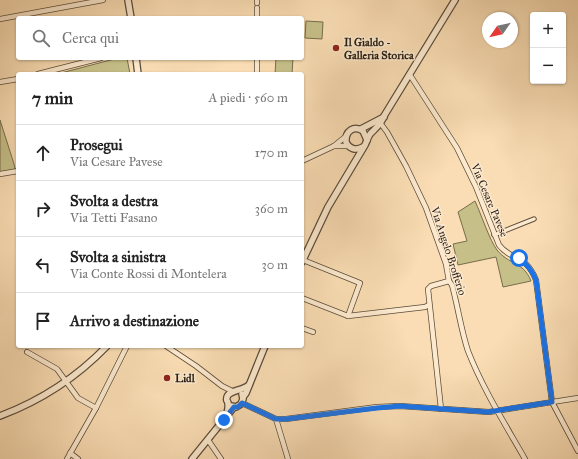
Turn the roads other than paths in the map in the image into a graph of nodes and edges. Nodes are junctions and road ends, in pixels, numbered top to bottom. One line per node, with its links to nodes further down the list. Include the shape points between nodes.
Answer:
1 (103, 0): 7 (street)
2 (128, 0): 5 (street)
3 (455, 0): 14 (street)
4 (257, 3): 6 (street)
5 (130, 16)
6 (257, 16)
7 (1, 18)
8 (93, 60): 11 (street)
9 (136, 60): 12 (street)
10 (257, 60): 13 (street)
11 (46, 72)
12 (138, 72)
13 (257, 72)
14 (410, 75): 17 (street); 30 (street, Via Cesare Pavese, via 457,148 476,187)
15 (16, 79): 16 (street)
16 (0, 82)
17 (384, 116): 18 (street); 19 (street)
18 (381, 124): 21 (street, via 372,131); 33 (street, Via Angelo Brofferio, via 406,166 426,208 446,264)
19 (361, 129): 20 (street, via 351,130); 21 (street)
20 (345, 136): 22 (street); 23 (street)
21 (367, 140): 24 (street)
22 (334, 146): 23 (street); 25 (street)
23 (349, 147): 24 (street, via 356,150); 26 (street)
24 (363, 147): 26 (street)
25 (304, 160)
26 (353, 165): 31 (street, via 328,207)
27 (16, 171): 28 (street)
28 (0, 174)
29 (534, 219): 30 (street)
30 (494, 235): 49 (street, Via Cesare Pavese, via 503,251 526,263 536,280)
31 (304, 257)
32 (304, 262): 36 (street, via 360,283)
33 (449, 281): 35 (street, via 428,289); 54 (street, Via Angelo Brofferio, via 478,376)
34 (304, 299): 36 (street)
35 (429, 305): 36 (street); 53 (street)
36 (348, 316)
37 (304, 329): 38 (street)
38 (313, 332)
39 (105, 348): 44 (street)
40 (125, 348): 52 (street)
41 (169, 348): 46 (street)
42 (264, 348): 45 (street)
43 (27, 352): 44 (street, via 57,370)
44 (65, 381): 52 (street, via 78,398); 55 (street, via 30,403)
45 (249, 385): 46 (street); 48 (street)
46 (232, 393): 48 (street); 50 (street, via 227,400)
47 (578, 398): 49 (street)
48 (242, 400): 51 (street, via 238,407); 57 (street)
49 (552, 402): 54 (street); 59 (street)
50 (228, 404): 51 (street); 56 (street)
51 (234, 407): 56 (street)
52 (96, 408): 60 (street)
53 (441, 409): 54 (street); 57 (street, via 415,406 377,408)
54 (498, 411): 66 (street, Via Angelo Brofferio)
55 (0, 416)
56 (226, 417): 58 (street)
57 (276, 419): 65 (street)
58 (208, 440): 63 (street); 64 (street)
59 (578, 450)
60 (70, 453): 61 (street); 62 (street)
61 (67, 459)
62 (78, 459)
63 (192, 459)
64 (221, 459)
65 (288, 459)
66 (525, 459)

